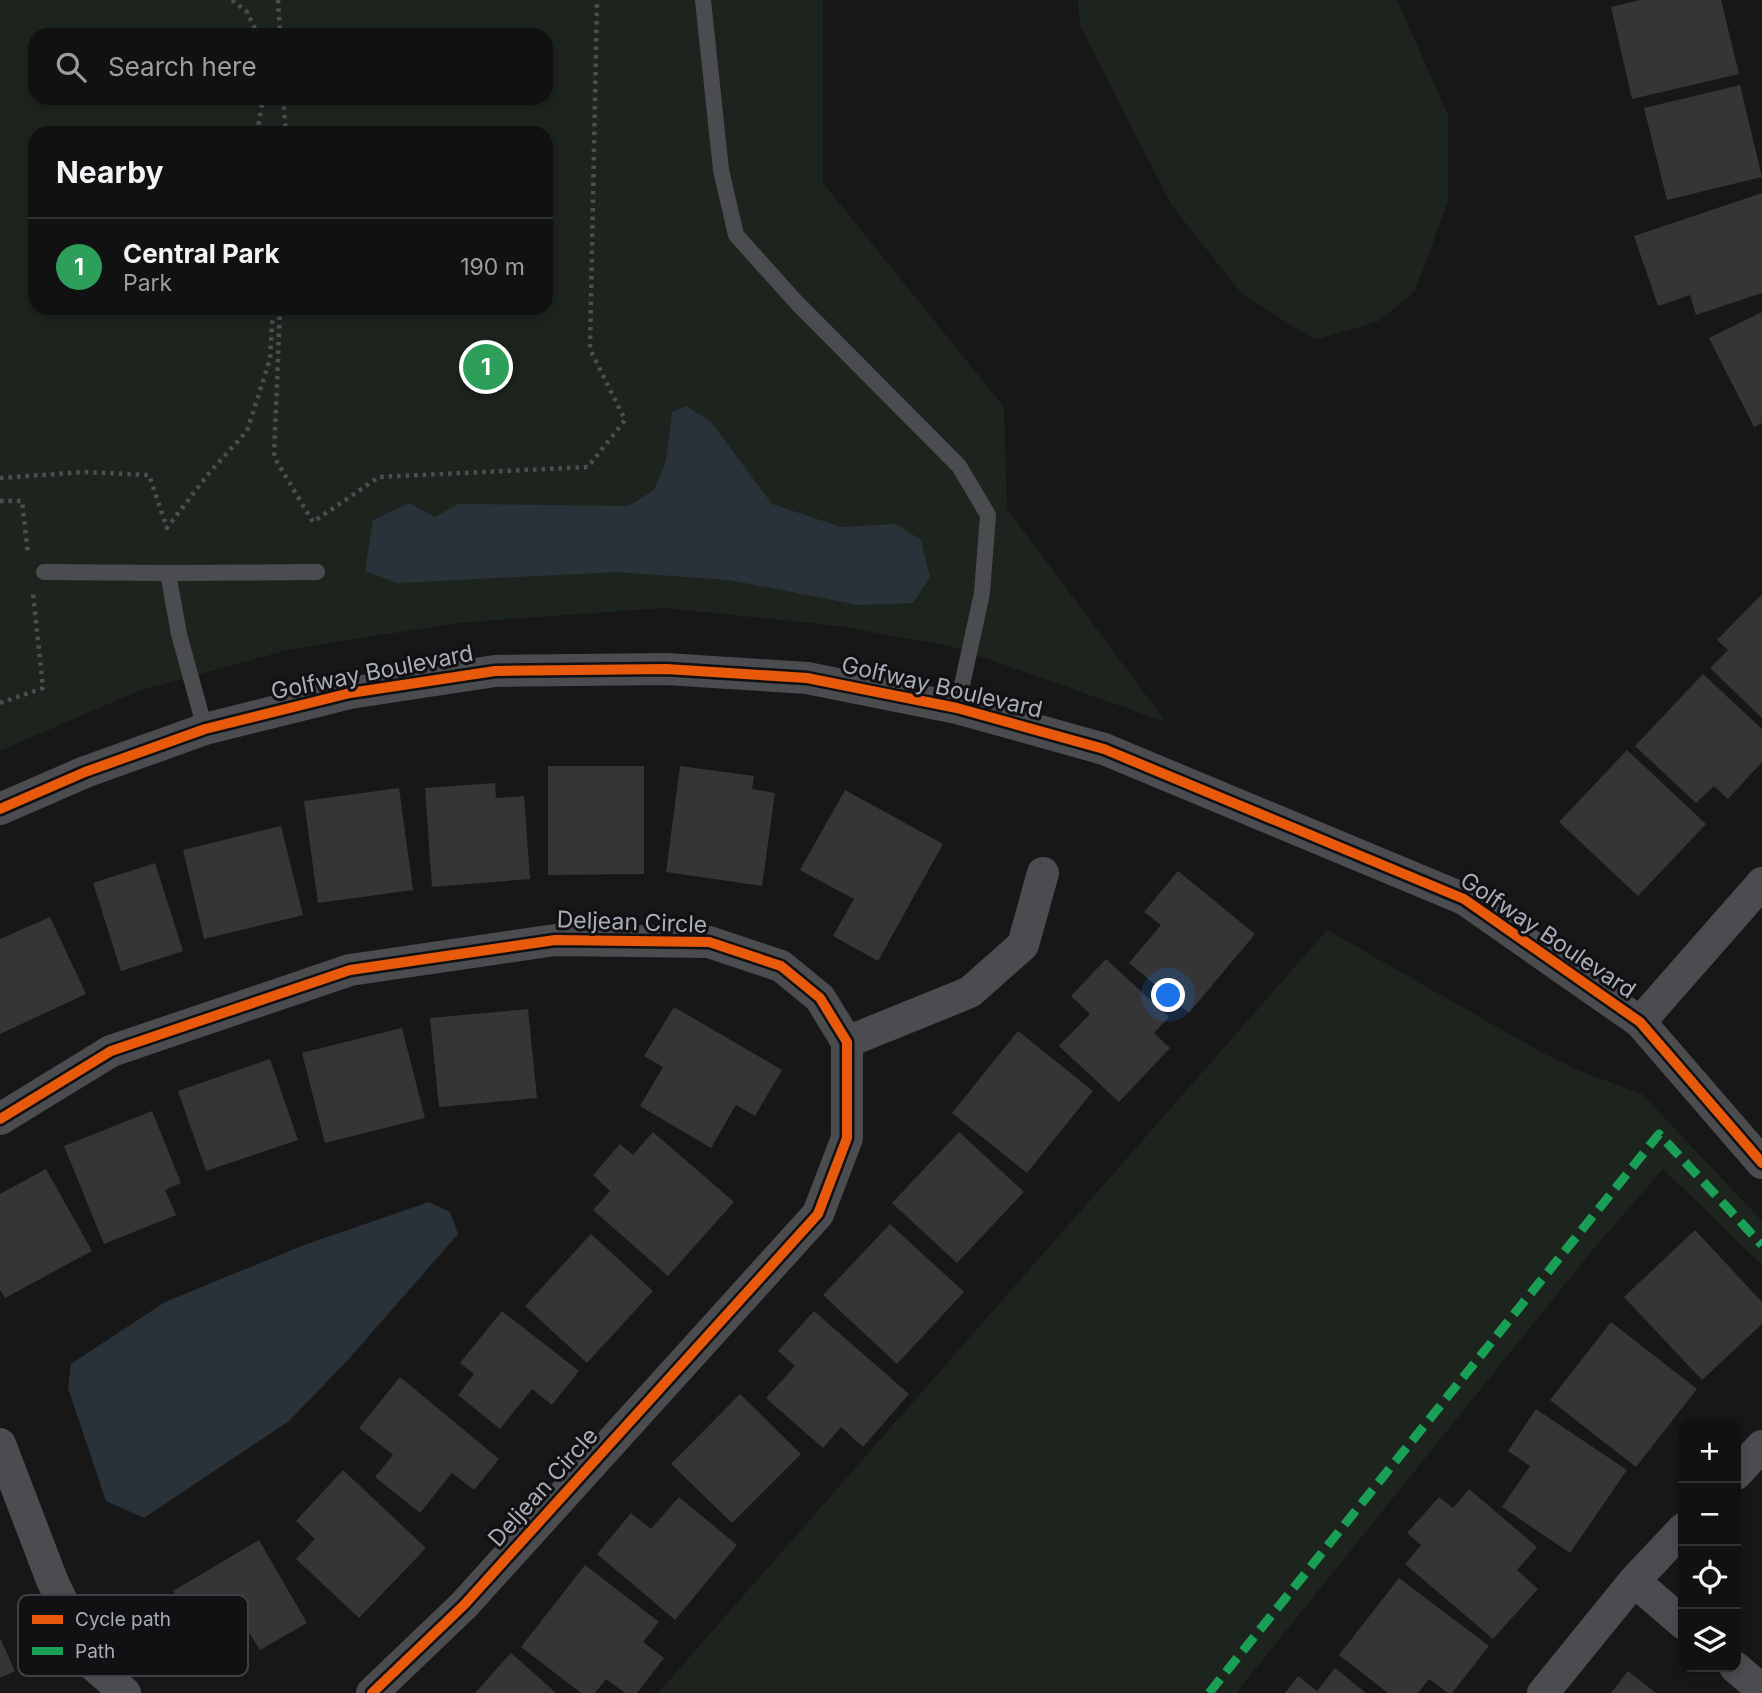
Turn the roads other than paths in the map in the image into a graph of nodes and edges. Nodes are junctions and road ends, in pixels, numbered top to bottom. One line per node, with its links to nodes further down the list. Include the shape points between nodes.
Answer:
1 (703, 0): 5 (lane, via 721,170 736,235 798,304 960,466 988,515 982,593)
2 (317, 572): 3 (lane)
3 (168, 573): 4 (lane); 6 (lane)
4 (38, 577)
5 (957, 708): 6 (street, Golfway Boulevard, via 807,678 666,669 495,671 350,693); 10 (street, Golfway Boulevard, via 1104,748 1464,899)
6 (205, 729): 7 (street, Golfway Boulevard, via 85,772)
7 (0, 809)
8 (1043, 873): 11 (street, via 1023,945 970,992)
9 (1762, 883): 10 (street)
10 (1640, 1022): 13 (street, Golfway Boulevard)
11 (847, 1042): 12 (street, Deljean Circle, via 820,998 781,966 709,943 555,940 350,970 111,1051); 25 (street, Deljean Circle, via 847,1138 818,1214 464,1605)
12 (0, 1118)
13 (1762, 1163)
14 (0, 1444): 19 (street)
15 (1762, 1446): 16 (street)
16 (1741, 1469)
17 (1678, 1534): 18 (street)
18 (1634, 1581): 20 (street); 26 (street)
19 (59, 1595)
20 (1678, 1619)
21 (1741, 1672): 23 (street)
22 (106, 1676): 24 (street)
23 (1762, 1690)
24 (125, 1693)
25 (372, 1693)
26 (1543, 1693)

